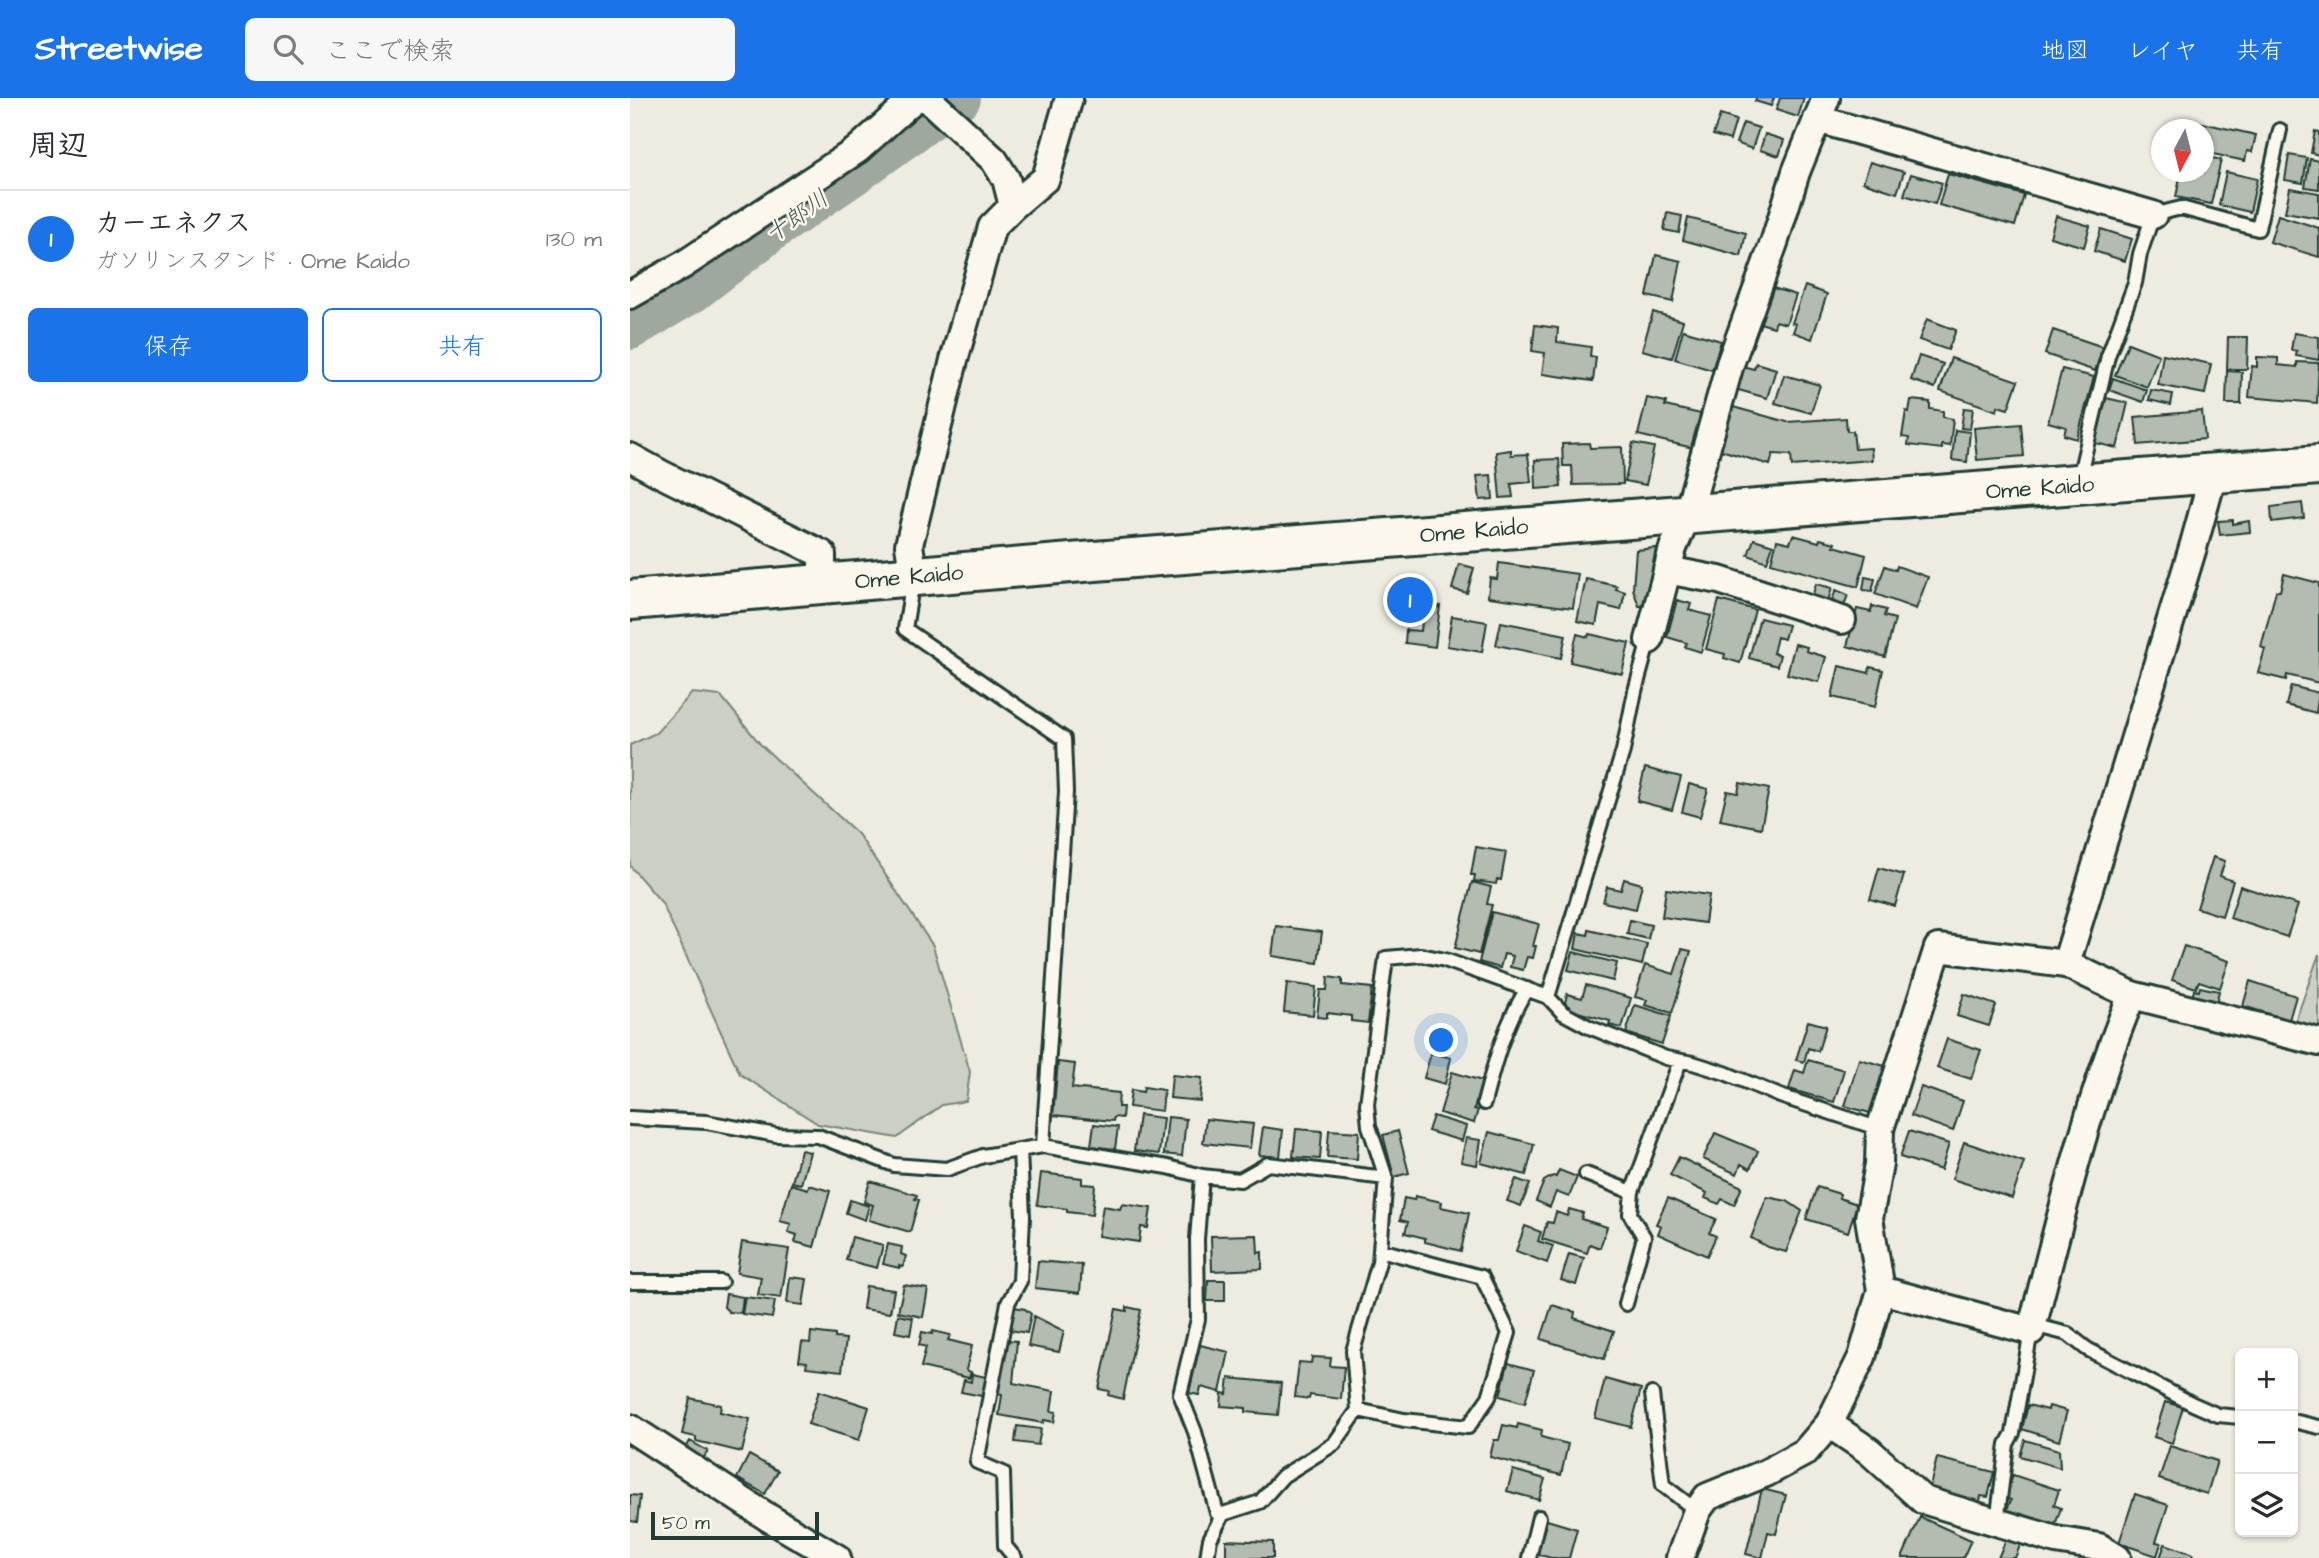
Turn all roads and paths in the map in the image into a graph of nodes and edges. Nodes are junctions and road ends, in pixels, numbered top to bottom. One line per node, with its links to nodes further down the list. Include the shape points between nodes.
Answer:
1 (915, 98): 8 (street, via 858,150)
2 (927, 98): 6 (street, via 994,160 1006,179)
3 (1069, 98): 6 (street, via 1046,178)
4 (1822, 109): 7 (street); 13 (street, via 1730,364)
5 (2280, 130): 7 (lane, via 2258,229 2181,208)
6 (1013, 206): 15 (street, via 992,226 954,360 909,545)
7 (2153, 215): 12 (lane, via 2135,283 2108,356)
8 (630, 295)
9 (630, 457): 16 (street, via 822,554)
10 (2319, 465): 11 (main road, Ome Kaido)
11 (2213, 475): 12 (main road, Ome Kaido); 20 (street)
12 (2077, 485): 13 (main road, Ome Kaido)
13 (1688, 513): 14 (street); 15 (main road, Ome Kaido)
14 (1667, 570): 18 (street, via 1718,580); 19 (street)
15 (914, 578): 16 (main road, Ome Kaido); 29 (lane, via 905,629 1064,739 1066,792)
16 (822, 584): 17 (main road, Ome Kaido)
17 (630, 600)
18 (1842, 620)
19 (1649, 640): 23 (lane, via 1623,751)
20 (2066, 964): 22 (street); 28 (street, via 1938,948)
21 (1527, 989): 23 (lane); 26 (lane, via 1514,1009); 33 (lane, via 1445,960 1420,955 1386,958 1367,1104 1369,1126)
22 (2132, 995): 24 (street); 40 (street, via 2074,1169)
23 (1548, 997): 25 (lane, via 1563,1013 1589,1027)
24 (2319, 1042)
25 (1681, 1061): 28 (lane); 34 (lane)
26 (1484, 1103)
27 (630, 1118): 30 (lane, via 818,1136 894,1165 947,1169 983,1156)
28 (1880, 1129): 38 (street, via 1869,1218)
29 (1043, 1146): 30 (lane); 32 (lane)
30 (1020, 1150): 53 (lane, via 1020,1281 1008,1303 977,1462 1003,1473 1005,1546)
31 (1586, 1174): 34 (lane)
32 (1202, 1176): 33 (lane, via 1240,1181 1268,1164); 49 (lane, via 1198,1319 1180,1394 1217,1513)
33 (1386, 1178): 35 (lane)
34 (1632, 1192): 39 (lane, via 1630,1214 1644,1237)
35 (1380, 1250): 42 (lane, via 1353,1352); 42 (lane, via 1482,1276 1509,1333 1489,1397 1468,1427)
36 (630, 1282): 37 (lane)
37 (721, 1282)
38 (1881, 1290): 40 (street); 45 (street, via 1862,1357)
39 (1626, 1304)
40 (2032, 1328): 43 (lane, via 2068,1334 2087,1349 2193,1404); 51 (lane, via 2007,1444)
41 (1652, 1394): 48 (lane, via 1663,1485)
42 (1357, 1410): 49 (lane, via 1334,1444 1283,1476 1260,1502)
43 (2235, 1417)
44 (2298, 1422): 46 (lane)
45 (1829, 1424): 48 (street, via 1805,1452 1766,1473 1718,1490); 51 (street, via 1869,1451 1923,1500)
46 (2319, 1427)
47 (630, 1428): 52 (street)
48 (1696, 1511): 56 (street)
49 (1223, 1514): 54 (lane)
50 (1539, 1517): 55 (lane)
51 (1997, 1522): 57 (street, via 2099,1547)
52 (837, 1558)
53 (1016, 1558)
54 (1206, 1558)
55 (1530, 1558)
56 (1680, 1558)
57 (2117, 1558)

